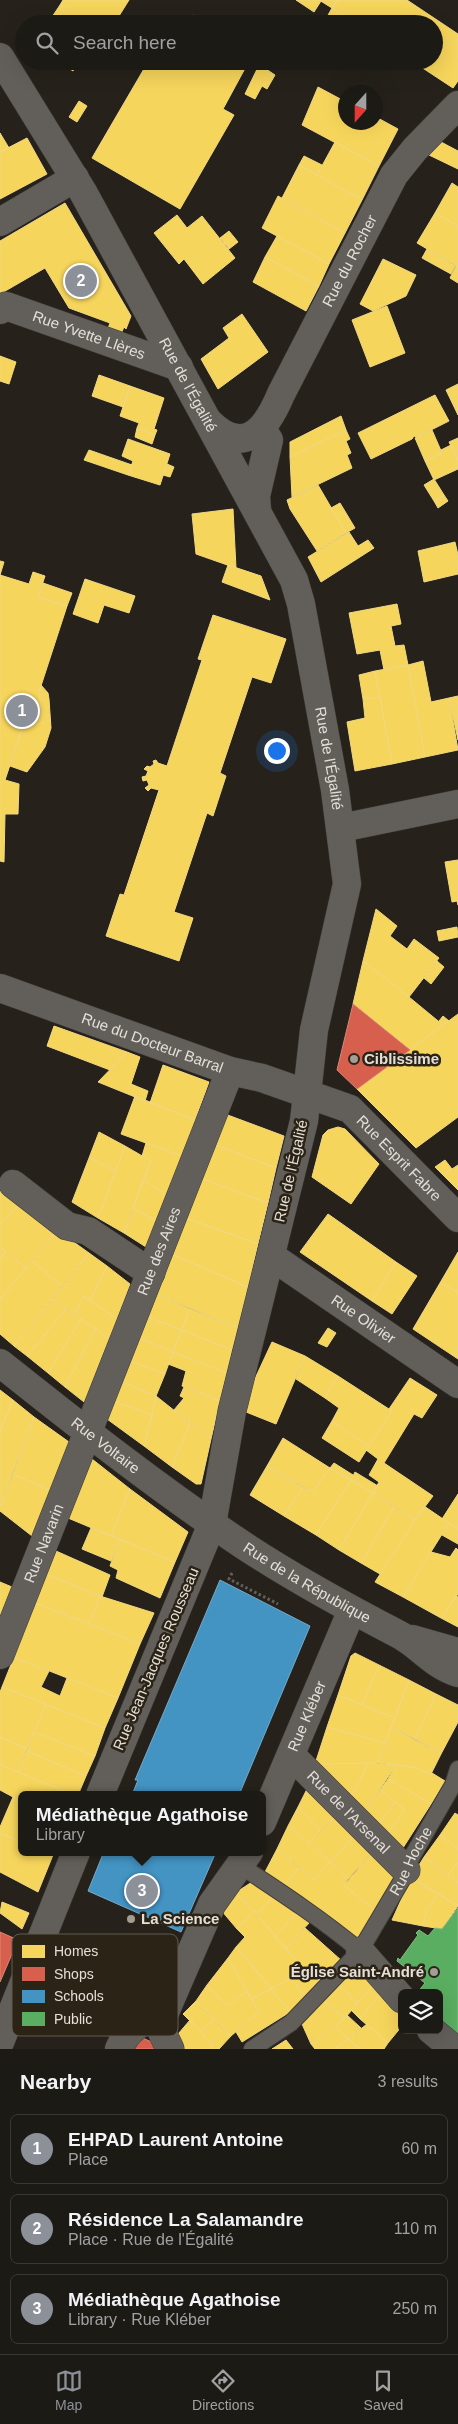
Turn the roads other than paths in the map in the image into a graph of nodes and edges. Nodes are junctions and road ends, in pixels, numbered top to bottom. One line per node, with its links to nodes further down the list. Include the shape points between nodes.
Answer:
1 (0, 57): 3 (street, Rue de l'Égalité)
2 (454, 117): 8 (street, Rue du Rocher, via 415,149 394,175)
3 (75, 178): 4 (street); 6 (street, Rue de l'Égalité)
4 (0, 222)
5 (0, 310): 6 (street, Rue Yvette Llères, via 6,306)
6 (179, 367): 7 (street, Rue de l'Égalité)
7 (208, 421): 8 (street, via 219,433 234,438 249,437); 9 (street, Rue de l'Égalité)
8 (262, 429): 9 (street, via 269,440 256,496)
9 (257, 510): 11 (street, Rue de l'Égalité, via 294,580 301,604)
10 (458, 804): 11 (street)
11 (341, 828): 14 (street, Rue de l'Égalité, via 347,884 314,1030)
12 (0, 988): 13 (street, Rue du Docteur Barral)
13 (230, 1071): 14 (street, Rue du Docteur Barral); 18 (street, Rue des Aires)
14 (307, 1094): 16 (street, Rue Esprit Fabre, via 350,1110); 17 (street, Rue de l'Égalité, via 304,1122)
15 (13, 1184): 18 (street, via 67,1226 88,1231)
16 (458, 1218)
17 (271, 1256): 20 (street, Rue Olivier); 22 (street, Rue de l'Égalité, via 232,1412)
18 (151, 1273): 21 (street, Rue des Aires)
19 (0, 1363): 21 (street, Rue Voltaire)
20 (458, 1384)
21 (86, 1432): 22 (street, Rue Voltaire); 26 (street, Rue Navarin)
22 (212, 1524): 23 (street, Rue de la République); 30 (street, Rue Jean-Jacques Rousseau)
23 (352, 1610): 24 (street, Rue de la République); 28 (street, Rue Kléber)
24 (403, 1636): 25 (street, Rue de la République); 27 (street, Rue de la République, via 441,1667)
25 (458, 1652)
26 (0, 1655)
27 (458, 1673)
28 (290, 1755): 31 (street, Rue Kléber); 34 (street, Rue de l'Arsenal)
29 (458, 1769): 34 (lane, Rue Hoche, via 453,1785)
30 (102, 1791)
31 (266, 1812)
32 (74, 1856): 35 (street)
33 (245, 1859): 36 (lane); 37 (street, via 212,1904)
34 (406, 1870): 36 (lane, Rue Hoche)
35 (43, 1934)
36 (360, 1951): 38 (street); 46 (lane, Rue Hoche, via 291,2023)
37 (178, 1983)
38 (398, 1994)
39 (12, 2012): 43 (street)
40 (436, 2034): 47 (street)
41 (125, 2036): 44 (street)
42 (164, 2036): 45 (street)
43 (0, 2042)
44 (119, 2049)
45 (170, 2049)
46 (252, 2049)
47 (454, 2049)

